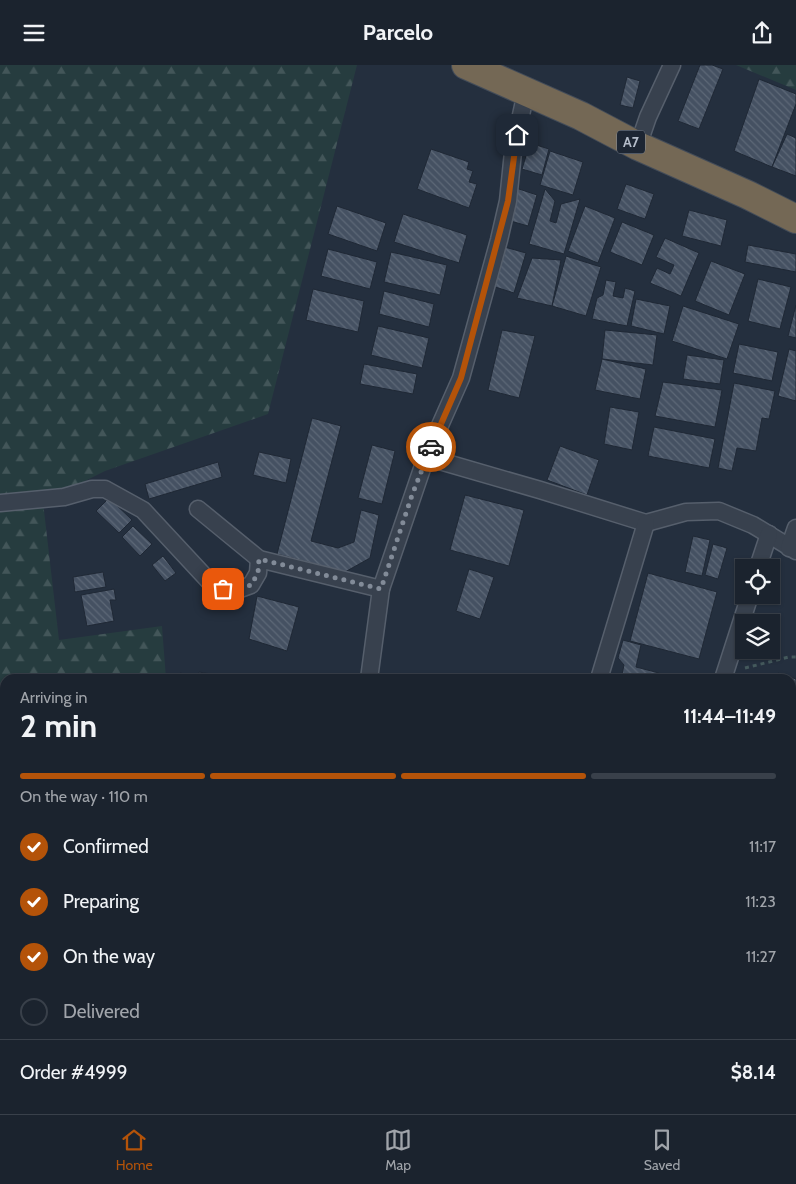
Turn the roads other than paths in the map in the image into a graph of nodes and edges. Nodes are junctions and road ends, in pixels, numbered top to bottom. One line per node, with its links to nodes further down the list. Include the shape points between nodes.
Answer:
1 (466, 65): 3 (highway, A7)
2 (672, 65): 4 (street)
3 (526, 93): 4 (highway, A7, via 581,116); 6 (street, via 508,201 461,378)
4 (638, 146): 5 (highway, A7)
5 (796, 219)
6 (426, 457): 9 (street); 15 (street)
7 (0, 503): 13 (street, via 64,497 105,489 143,510 208,580 223,589 251,585 258,573)
8 (198, 509): 13 (street)
9 (646, 523): 11 (street, via 686,512 719,511); 18 (street)
10 (796, 528): 12 (street)
11 (769, 534): 12 (street); 14 (street)
12 (792, 549)
13 (259, 559): 15 (street)
14 (761, 559)
15 (381, 589): 17 (street)
16 (747, 604): 19 (street)
17 (370, 674)
18 (601, 674)
19 (725, 674)

